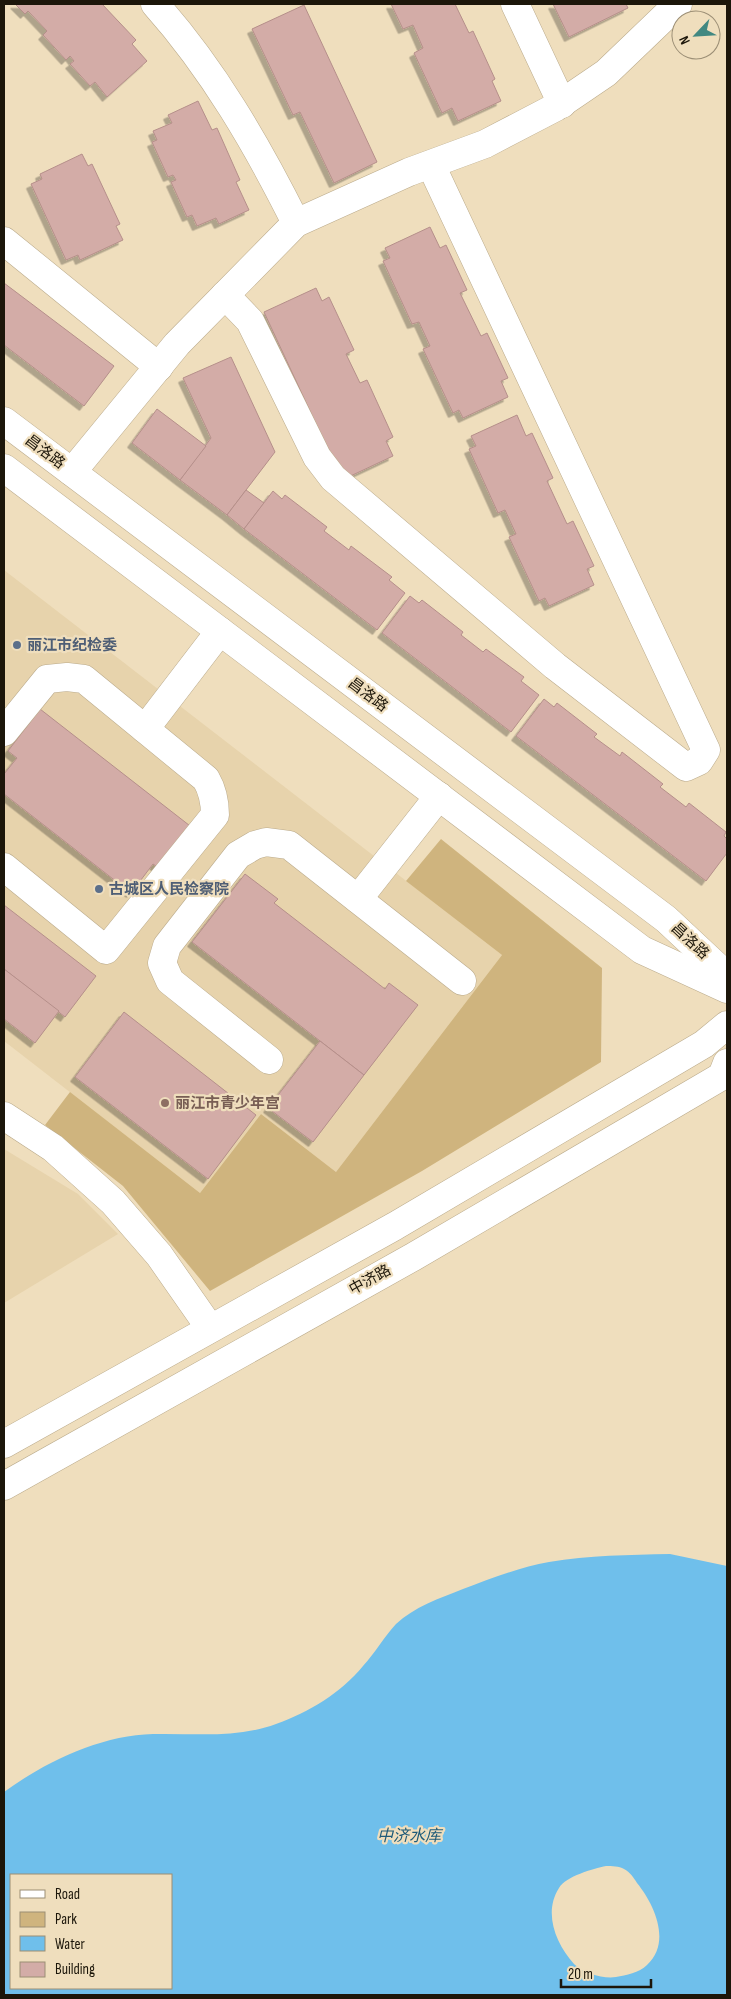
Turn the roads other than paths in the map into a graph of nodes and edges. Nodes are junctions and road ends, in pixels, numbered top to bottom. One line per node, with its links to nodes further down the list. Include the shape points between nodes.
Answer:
1 (155, 4): 6 (street, via 198,57 234,110)
2 (515, 4): 4 (street)
3 (678, 4): 4 (street, via 606,73)
4 (562, 104): 5 (street, via 485,144)
5 (431, 164): 6 (street); 8 (street, via 706,750 698,761 686,767 555,666 333,478 317,457 250,321)
6 (296, 223): 8 (street)
7 (4, 241): 9 (street)
8 (225, 294): 9 (street)
9 (159, 367): 12 (street)
10 (4, 421): 12 (street, 昌洛路)
11 (4, 468): 13 (street, 昌洛路)
12 (72, 472): 19 (street, 昌洛路, via 666,919)
13 (220, 631): 14 (street); 16 (street, 昌洛路)
14 (145, 729): 15 (street, via 84,679 57,677 47,679); 17 (street, via 206,779 214,798 215,815 106,950)
15 (4, 732)
16 (439, 796): 18 (street); 21 (street, 昌洛路, via 642,950)
17 (4, 867)
18 (358, 899): 20 (street); 23 (street, via 289,845 266,842 238,855 167,946 162,963 170,981)
19 (727, 976)
20 (462, 981)
21 (727, 989)
22 (727, 1025): 26 (street, via 704,1044 446,1196)
23 (269, 1060)
24 (727, 1064): 28 (street, 中济路, via 722,1076 438,1242)
25 (4, 1116): 26 (street, via 53,1148 112,1202 159,1255)
26 (210, 1328): 27 (street)
27 (4, 1444)
28 (4, 1486)

